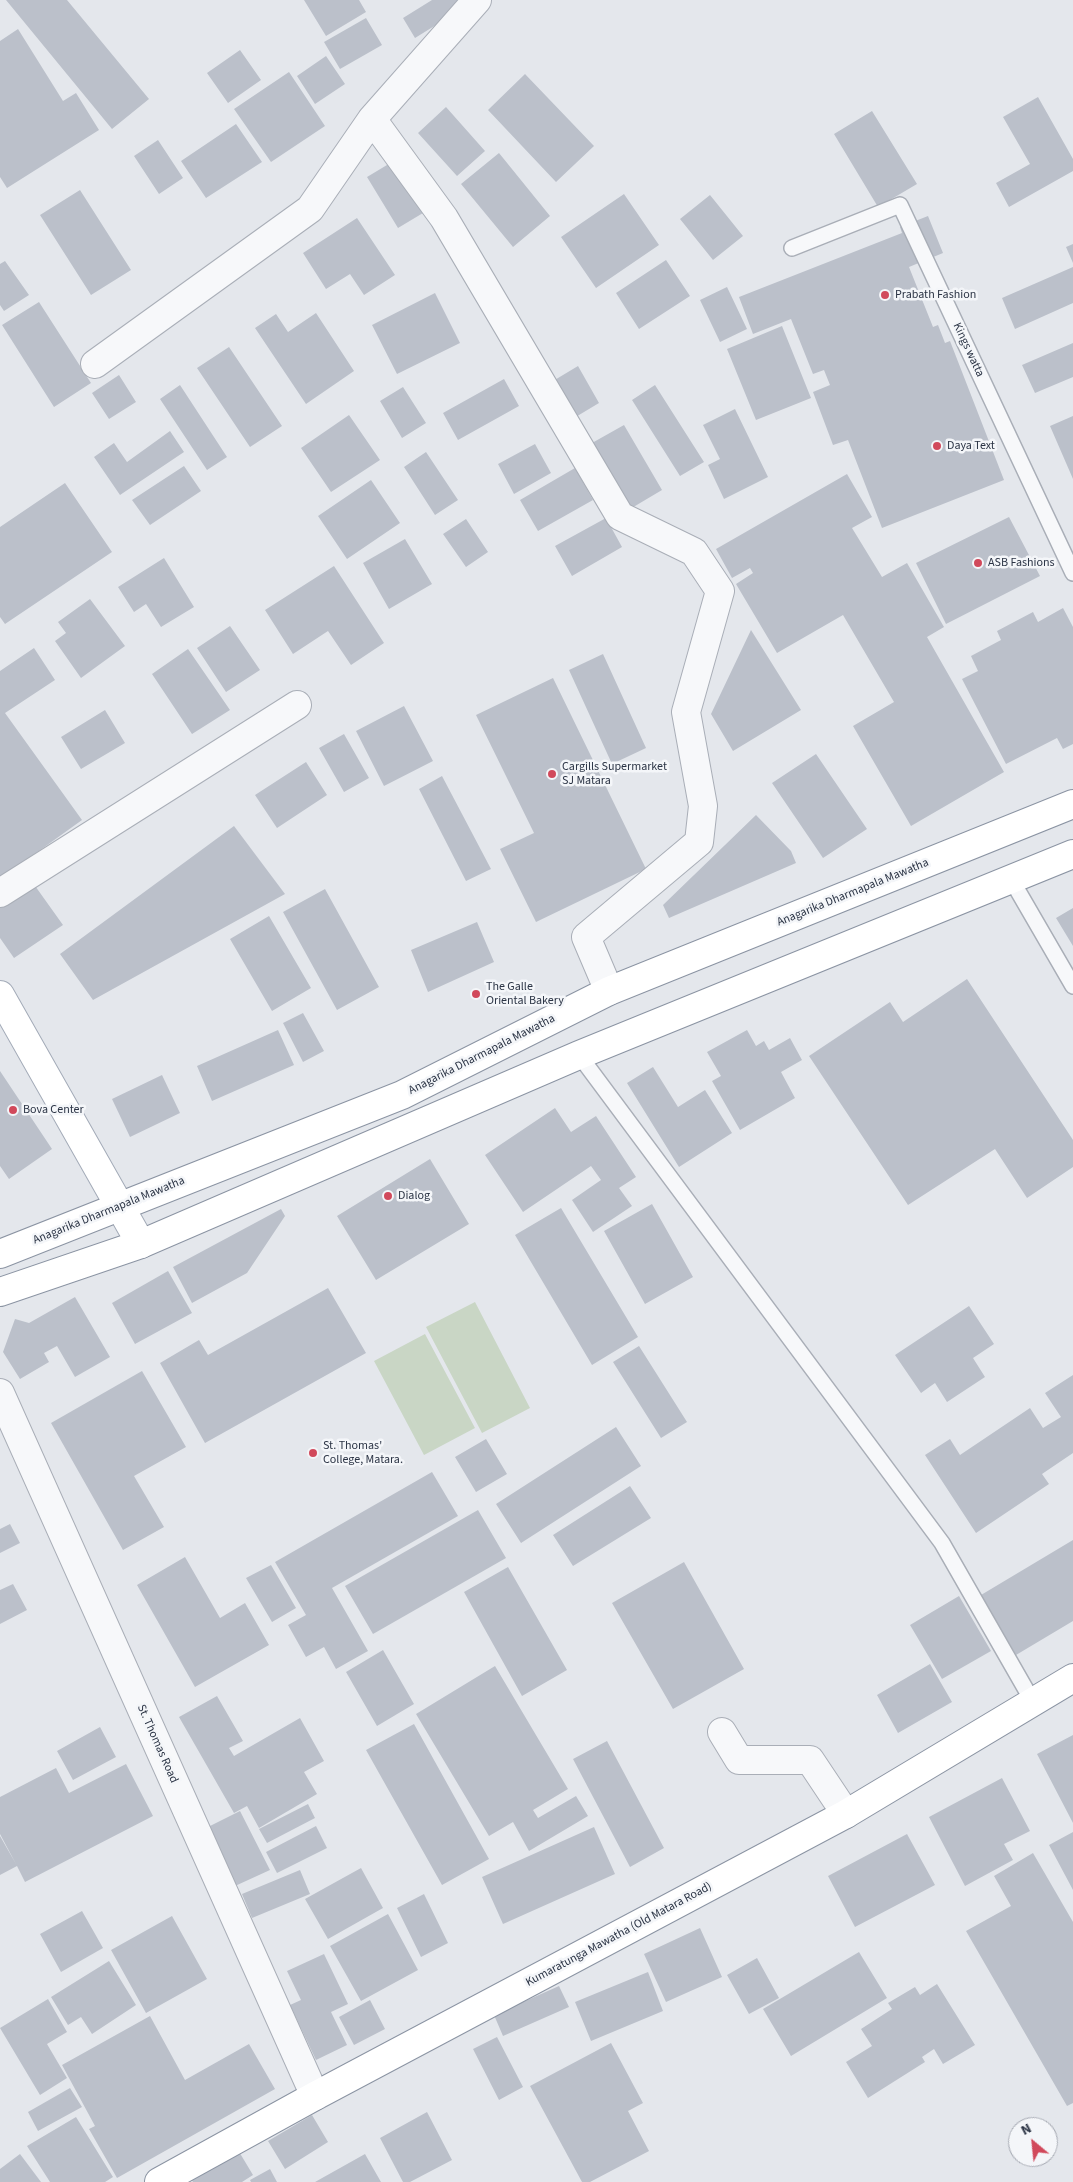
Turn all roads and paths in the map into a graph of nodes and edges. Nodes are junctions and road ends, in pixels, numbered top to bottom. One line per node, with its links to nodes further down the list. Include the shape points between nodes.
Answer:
1 (476, 0): 2 (street)
2 (372, 119): 4 (street, via 310,209); 12 (street, via 444,218 620,516 694,552 720,590 686,712 703,806 699,842 586,937)
3 (792, 248): 5 (lane, Kings watta, via 900,205)
4 (95, 364)
5 (1073, 573)
6 (297, 705): 10 (street)
7 (1073, 804): 12 (main road, Anagarika Dharmapala Mawatha)
8 (1073, 854): 9 (main road)
9 (1012, 879): 11 (lane); 14 (main road)
10 (0, 893)
11 (1073, 986)
12 (609, 991): 15 (main road, Anagarika Dharmapala Mawatha, via 402,1095)
13 (0, 995): 15 (main road)
14 (579, 1055): 16 (main road); 21 (lane, via 942,1543)
15 (119, 1206): 16 (main road); 17 (main road, Anagarika Dharmapala Mawatha)
16 (141, 1244): 18 (main road)
17 (0, 1254)
18 (0, 1292)
19 (0, 1393): 24 (street, St. Thomas Road)
20 (1073, 1678): 21 (main road, Kumaratunga Mawatha (Old Matara Road))
21 (1033, 1702): 23 (main road, Kumaratunga Mawatha (Old Matara Road))
22 (722, 1732): 23 (street, via 739,1760 810,1760)
23 (846, 1814): 24 (main road, Kumaratunga Mawatha (Old Matara Road))
24 (315, 2096): 25 (main road, Kumaratunga Mawatha (Old Matara Road))
25 (170, 2179)

